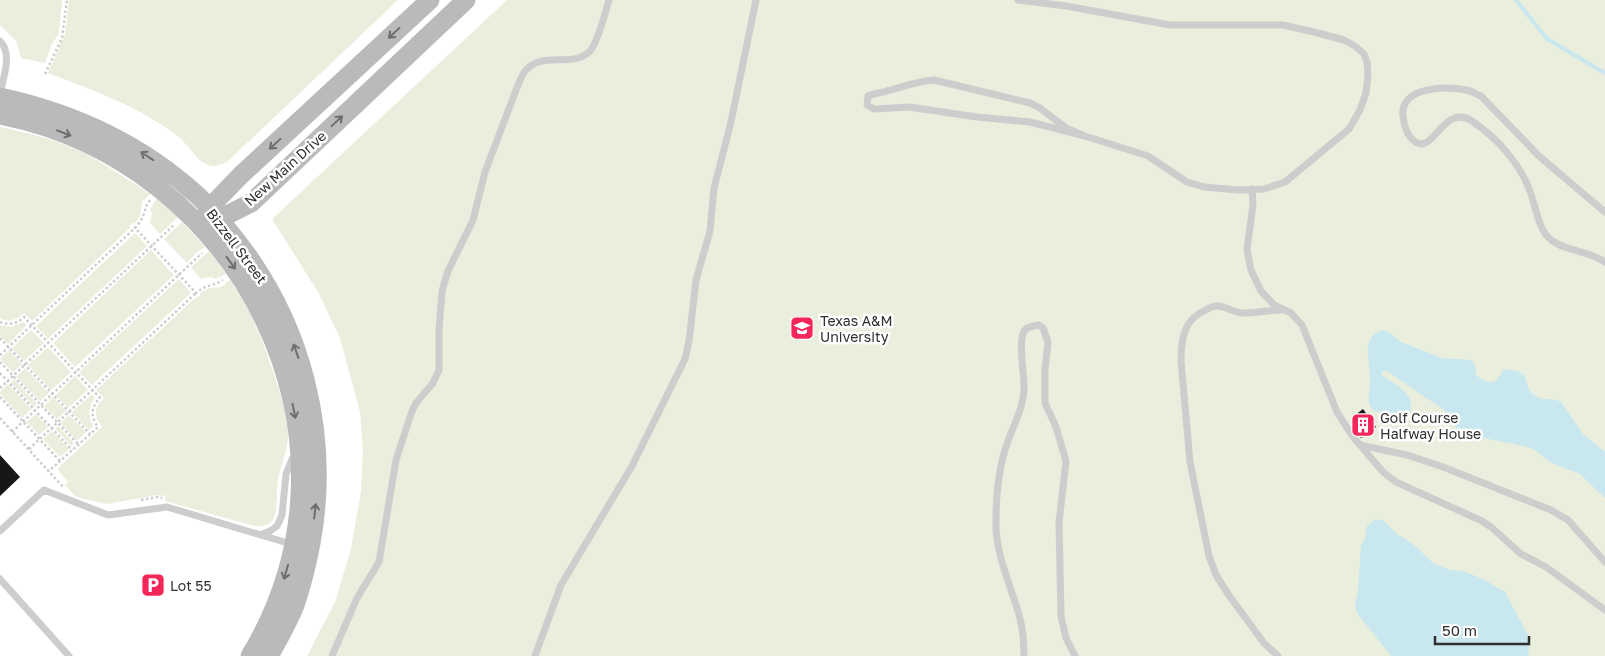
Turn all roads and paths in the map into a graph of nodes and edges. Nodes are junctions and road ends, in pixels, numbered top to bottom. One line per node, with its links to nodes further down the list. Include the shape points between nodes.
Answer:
1 (67, 0): 8 (path, via 62,38)
2 (430, 0): 12 (street, New Main Drive, one-way to 12)
3 (609, 0): 75 (lane, via 590,51 579,58 536,62 524,72 518,85 485,172 472,220 448,270 439,316 439,370 412,411 396,460 379,562 357,598)
4 (756, 0): 76 (lane, via 714,188 710,231 696,280 685,359 632,466 561,585)
5 (1018, 0): 14 (lane, via 1170,25 1283,25 1344,40 1355,46 1368,62 1368,74 1366,93 1349,129 1285,182)
6 (457, 3): 16 (street, New Main Drive, one-way to 6)
7 (0, 41): 9 (lane, via 7,53)
8 (46, 74)
9 (0, 96): 13 (street, Bizzell Street, one-way to 9, via 147,156 97,128)
10 (0, 115): 20 (street, Bizzell Street, one-way to 20, via 50,128 98,148 160,188)
11 (1084, 136): 11 (lane, via 1030,122 909,107 874,109 866,99 874,93 934,80 1030,103 1066,128); 14 (lane, via 1148,156 1188,182 1204,187)
12 (241, 175): 13 (street, via 213,188); 18 (street, New Main Drive)
13 (186, 185): 18 (street, Bizzell Street)
14 (1252, 189): 29 (lane, via 1246,250 1251,270 1261,291 1274,306)
15 (149, 202): 21 (path, via 143,220)
16 (251, 203): 18 (street, New Main Drive); 22 (street, via 241,221)
17 (1605, 212): 25 (lane, via 1540,157 1480,96 1470,91 1436,89 1416,93 1403,106 1408,135 1419,144 1429,142 1452,119 1465,118 1479,126 1513,160 1530,192 1541,226 1550,239)
18 (214, 213): 20 (street, New Main Drive); 22 (street, Bizzell Street)
19 (175, 224): 23 (path)
20 (200, 226): 56 (street, Bizzell Street, one-way to 56, via 237,271 267,325 287,380)
21 (135, 228): 23 (path); 31 (path)
22 (240, 245): 68 (street, Bizzell Street, one-way to 22, via 315,514 318,472 308,392 296,348 283,317)
23 (152, 246): 26 (path); 33 (path)
24 (202, 254): 26 (path)
25 (1605, 262)
26 (179, 275): 28 (path); 38 (path)
27 (223, 280): 28 (path)
28 (196, 293): 43 (path)
29 (1285, 310): 58 (lane, via 1302,325 1337,412); 79 (lane, via 1242,313 1217,306 1204,310 1192,318 1181,344 1190,462 1209,556 1230,598)
30 (0, 322): 31 (path, via 12,324 24,317)
31 (31, 325): 33 (path); 34 (path)
32 (0, 338): 34 (path)
33 (48, 343): 37 (path); 38 (path)
34 (8, 347): 35 (path); 37 (path)
35 (0, 355)
36 (0, 362): 40 (path)
37 (25, 365): 40 (path); 44 (path)
38 (76, 372): 43 (path); 44 (path)
39 (0, 373): 41 (path)
40 (13, 376): 41 (path); 46 (path)
41 (8, 381): 42 (path); 47 (path)
42 (0, 388)
43 (92, 390): 48 (path); 54 (path, via 100,398 92,412 98,427)
44 (52, 394): 46 (path); 48 (path)
45 (0, 397): 50 (path)
46 (41, 405): 47 (path); 51 (path)
47 (35, 410): 50 (path); 52 (path)
48 (69, 412): 51 (path); 54 (path)
49 (0, 418): 53 (path)
50 (23, 422): 53 (path); 55 (path)
51 (57, 422): 52 (path); 57 (path)
52 (52, 428): 55 (path); 60 (path)
53 (12, 432): 59 (path)
54 (90, 434): 57 (path)
55 (40, 439): 59 (path); 61 (path)
56 (299, 443): 67 (lane, via 286,474 283,508 277,526); 68 (street, Bizzell Street)
57 (78, 445): 60 (path)
58 (1360, 445): 69 (lane, via 1443,467 1551,510 1568,520); 71 (lane, via 1396,482 1482,520 1521,554 1546,567)
59 (29, 449): 62 (path)
60 (72, 450): 61 (path)
61 (60, 461): 62 (path)
62 (49, 471): 63 (path)
63 (68, 492)
64 (140, 500): 65 (path, via 164,498)
65 (161, 507): 66 (lane, via 108,515 44,490); 67 (lane)
66 (0, 531)
67 (260, 535): 68 (lane)
68 (302, 546): 73 (street, Bizzell Street, one-way to 73); 74 (street, Bizzell Street, via 303,579 295,604)
69 (1605, 562)
70 (0, 579): 72 (lane)
71 (1605, 610)
72 (69, 656)
73 (250, 656)
74 (269, 656)
75 (332, 656)
76 (535, 656)
77 (1024, 656): 78 (lane, via 1020,616 1000,552 996,525 1001,464 1021,409 1024,390 1021,339 1024,331 1039,325 1048,342 1045,403 1066,461 1060,522 1061,616)
78 (1074, 656)
79 (1278, 656)

